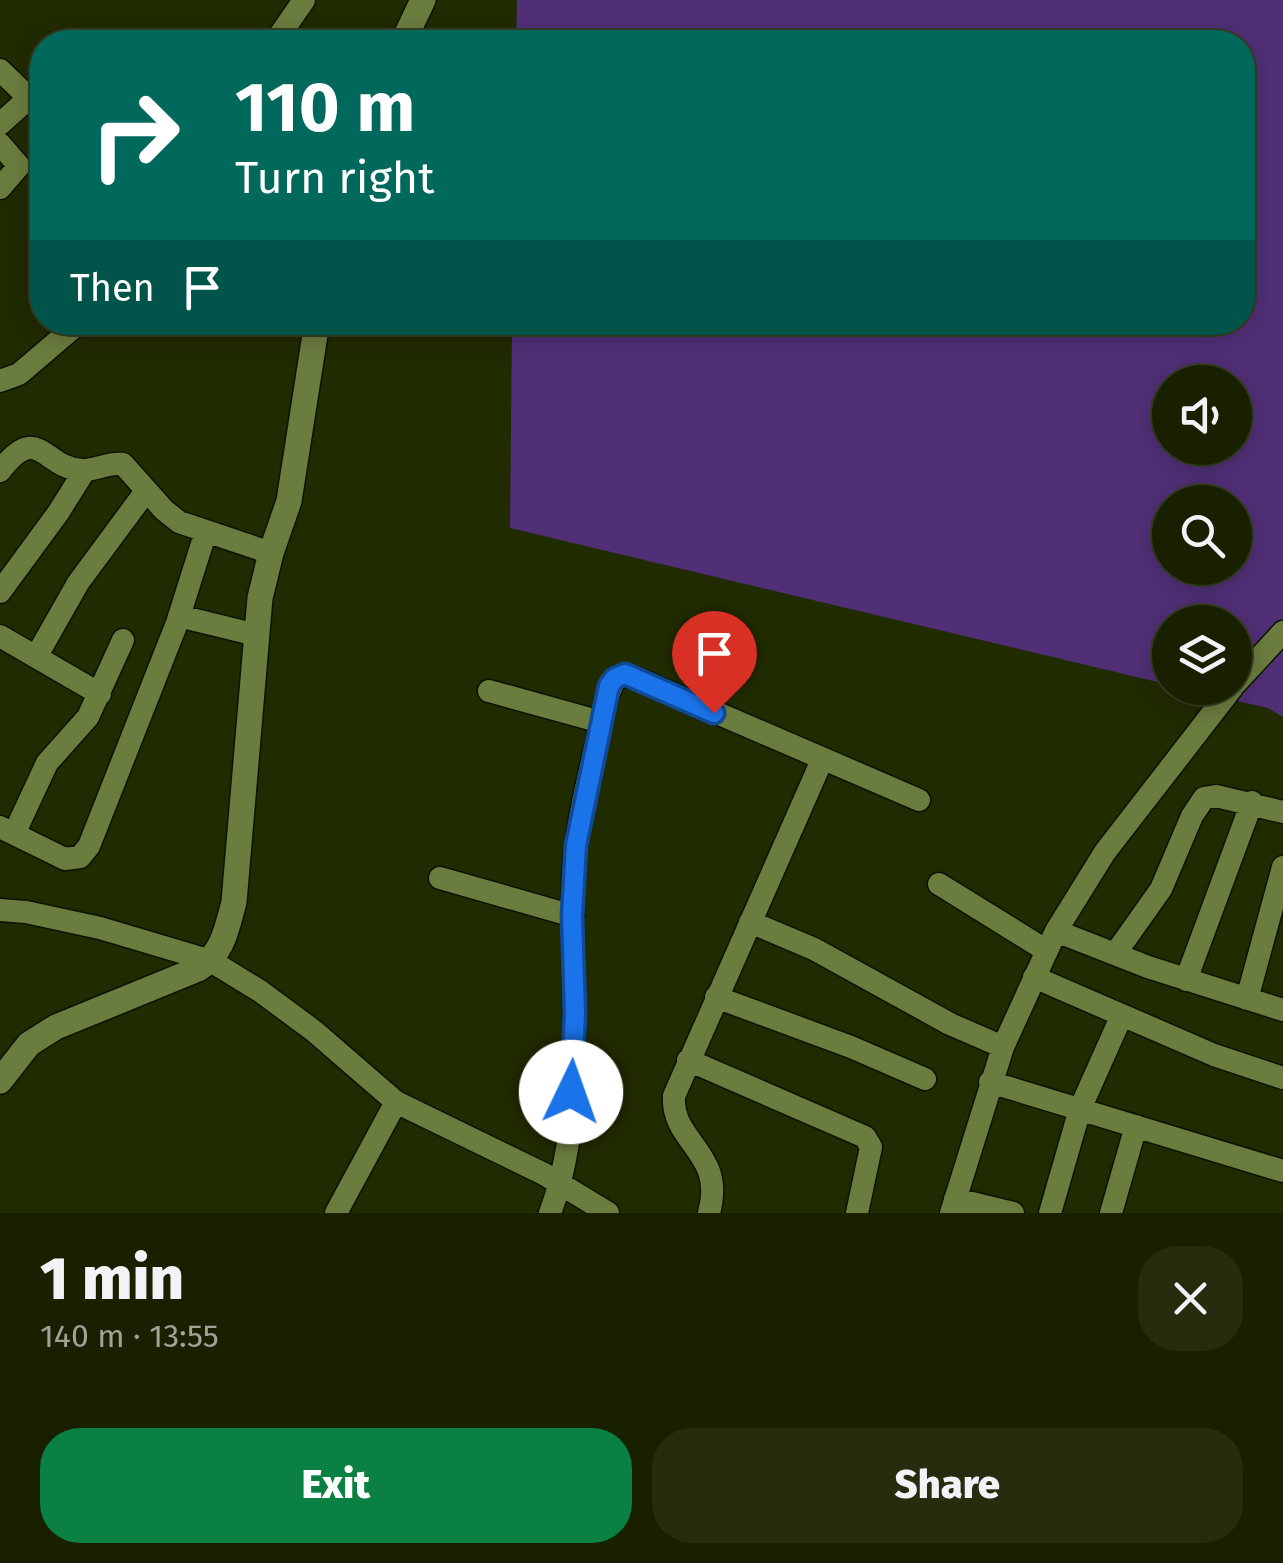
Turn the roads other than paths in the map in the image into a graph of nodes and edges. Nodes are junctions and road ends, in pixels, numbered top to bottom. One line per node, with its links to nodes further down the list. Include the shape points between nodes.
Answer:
1 (304, 0): 3 (street)
2 (423, 0): 4 (street)
3 (283, 30)
4 (409, 30)
5 (0, 70): 6 (street, via 29,98)
6 (0, 124)
7 (0, 144): 8 (street, via 19,166)
8 (0, 188)
9 (65, 335): 11 (street, via 19,374)
10 (315, 335): 16 (street, via 289,501)
11 (0, 380)
12 (85, 470): 13 (street, via 29,447); 14 (street, via 123,464); 17 (street)
13 (0, 471)
14 (146, 491): 15 (street, via 170,516); 23 (street, via 78,582)
15 (206, 532): 16 (street); 18 (street)
16 (271, 553): 21 (street)
17 (0, 592)
18 (180, 616): 21 (street); 33 (street, via 89,846 80,857 65,859)
19 (1283, 632): 24 (street)
20 (0, 636): 23 (street)
21 (257, 636): 42 (street, via 234,902)
22 (123, 640): 26 (street)
23 (36, 657): 26 (street)
24 (1252, 666)
25 (489, 691): 28 (street)
26 (100, 694): 33 (street, via 46,763)
27 (1219, 705): 40 (street, via 1105,852)
28 (602, 722): 29 (street, via 609,686 625,674); 38 (street, via 576,845)
29 (822, 760): 30 (street); 39 (street)
30 (920, 800)
31 (1252, 802): 32 (street); 41 (street, via 1216,796 1198,804 1161,889); 44 (street)
32 (1283, 812)
33 (7, 831)
34 (1283, 866): 46 (street)
35 (440, 878): 38 (street)
36 (939, 884): 40 (street)
37 (0, 910): 42 (street, via 100,928)
38 (572, 916): 59 (street, via 575,1014)
39 (750, 922): 45 (street); 49 (street)
40 (1051, 942): 41 (street); 43 (street)
41 (1115, 954): 44 (street)
42 (211, 961): 53 (street, via 56,1027 29,1044); 55 (street, via 314,1032)
43 (1034, 977): 48 (street); 49 (street)
44 (1186, 980): 46 (street)
45 (716, 998): 50 (street); 52 (street)
46 (1247, 999): 47 (street)
47 (1283, 1010)
48 (1122, 1015): 51 (street); 56 (street)
49 (1003, 1047): 54 (street)
50 (688, 1060): 64 (street, via 674,1110 710,1166); 65 (street, via 865,1137 871,1147)
51 (1283, 1078)
52 (925, 1079)
53 (0, 1081)
54 (990, 1082): 56 (street); 60 (street)
55 (396, 1102): 59 (street); 61 (street)
56 (1080, 1109): 57 (street); 67 (street)
57 (1136, 1126): 58 (street); 68 (street)
58 (1283, 1170)
59 (561, 1184): 62 (street); 63 (street)
60 (953, 1206): 66 (street)
61 (336, 1213)
62 (550, 1213)
63 (608, 1213)
64 (710, 1213)
65 (857, 1213)
66 (1013, 1213)
67 (1050, 1213)
68 (1112, 1213)

